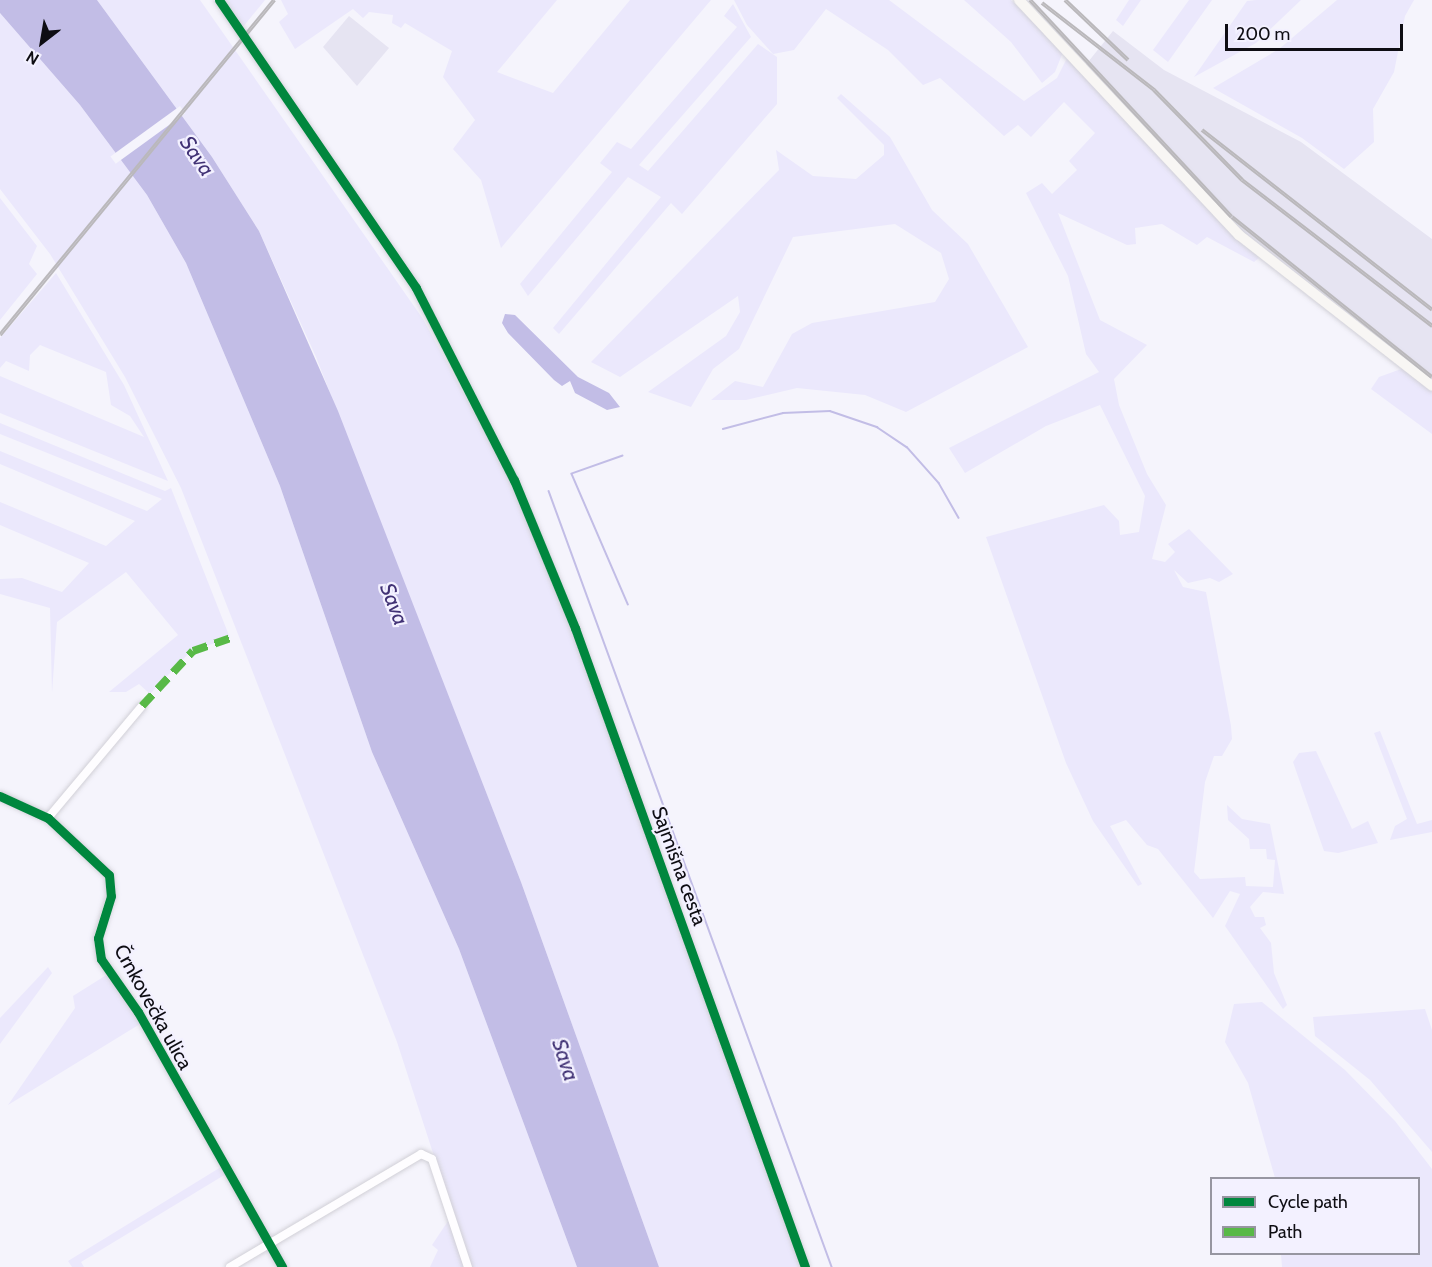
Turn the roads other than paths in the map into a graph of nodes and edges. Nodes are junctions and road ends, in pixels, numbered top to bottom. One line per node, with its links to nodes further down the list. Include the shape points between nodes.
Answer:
1 (219, 0): 11 (street, Sajmišna cesta, via 416,288 514,480 575,628)
2 (1019, 0): 3 (main road, via 1239,235)
3 (1432, 386)
4 (142, 706): 6 (street)
5 (0, 796): 6 (street, Črnkovečka ulica)
6 (48, 818): 7 (street, Črnkovečka ulica, via 109,875 111,896 98,938 101,959 138,1012)
7 (269, 1243): 8 (street); 9 (street, Črnkovečka ulica); 10 (street, via 416,1155 432,1159)
8 (230, 1267)
9 (282, 1267)
10 (468, 1267)
11 (805, 1267)

